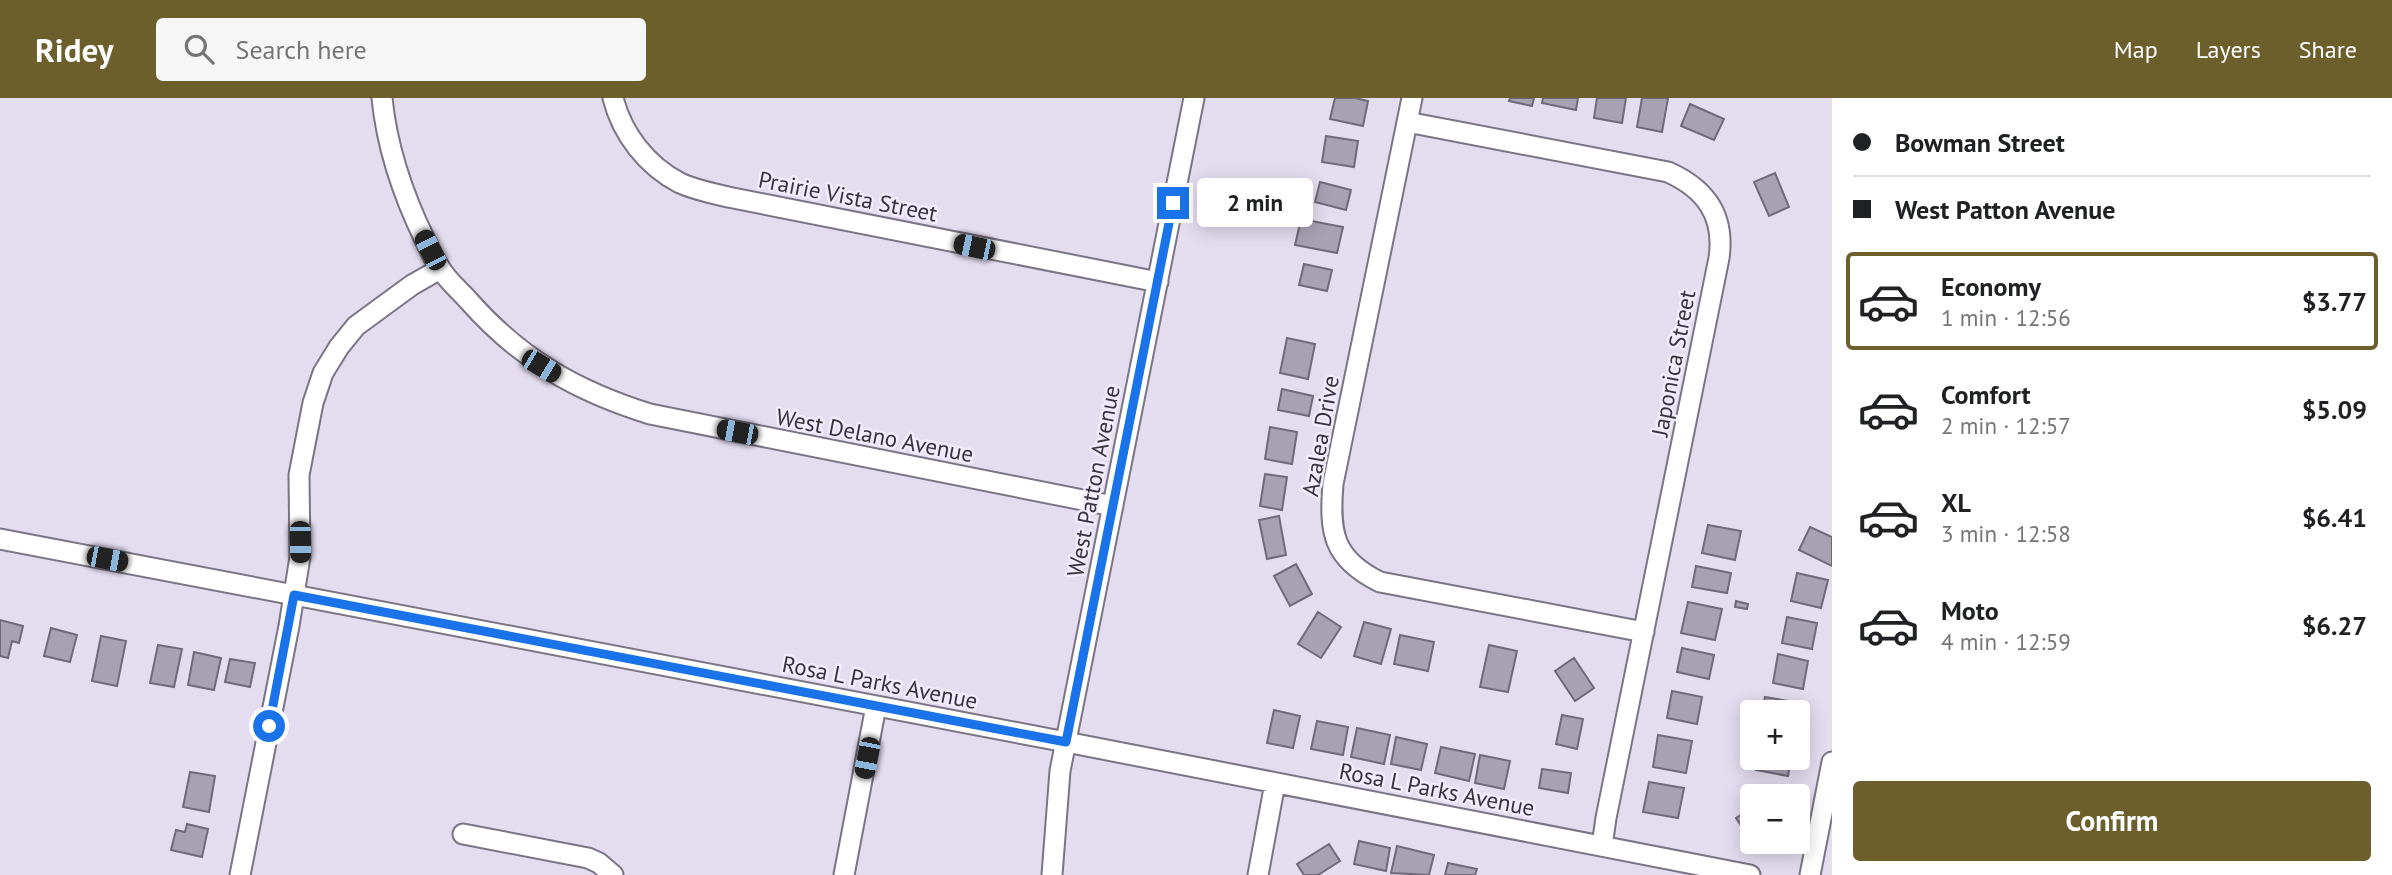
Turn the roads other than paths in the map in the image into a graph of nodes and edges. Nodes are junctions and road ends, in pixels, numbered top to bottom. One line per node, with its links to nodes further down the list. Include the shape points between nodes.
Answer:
1 (382, 98): 6 (street, West Delano Avenue, via 393,162)
2 (613, 98): 7 (street, Prairie Vista Street, via 638,149 659,169 693,188)
3 (1194, 98): 7 (street, West Patton Avenue)
4 (1412, 98): 5 (street, Azalea Drive)
5 (1407, 122): 11 (street, Japonica Street, via 1668,172 1695,187 1713,210 1720,234 1719,258); 11 (street, Azalea Drive, via 1332,484 1337,547 1348,562 1380,582)
6 (440, 269): 8 (street, West Delano Avenue, via 485,320 521,351 568,382 616,404); 10 (street, via 356,326 323,373 299,475 300,557)
7 (1158, 282): 8 (street, West Patton Avenue)
8 (1113, 506): 13 (street, West Patton Avenue)
9 (0, 539): 10 (street, Rosa L Parks Avenue)
10 (294, 595): 12 (street, Rosa L Parks Avenue); 18 (street)
11 (1644, 632): 17 (street, Japonica Street)
12 (876, 706): 13 (street, Rosa L Parks Avenue); 20 (street)
13 (1066, 742): 15 (street, Rosa L Parks Avenue); 21 (street, West Patton Avenue)
14 (1832, 762): 24 (street)
15 (1275, 783): 17 (street, Rosa L Parks Avenue); 22 (street)
16 (463, 834): 19 (street, via 588,858)
17 (1602, 846): 23 (street, Rosa L Parks Avenue)
18 (240, 875)
19 (613, 875)
20 (844, 875)
21 (1052, 875)
22 (1258, 875)
23 (1750, 875)
24 (1810, 875)

